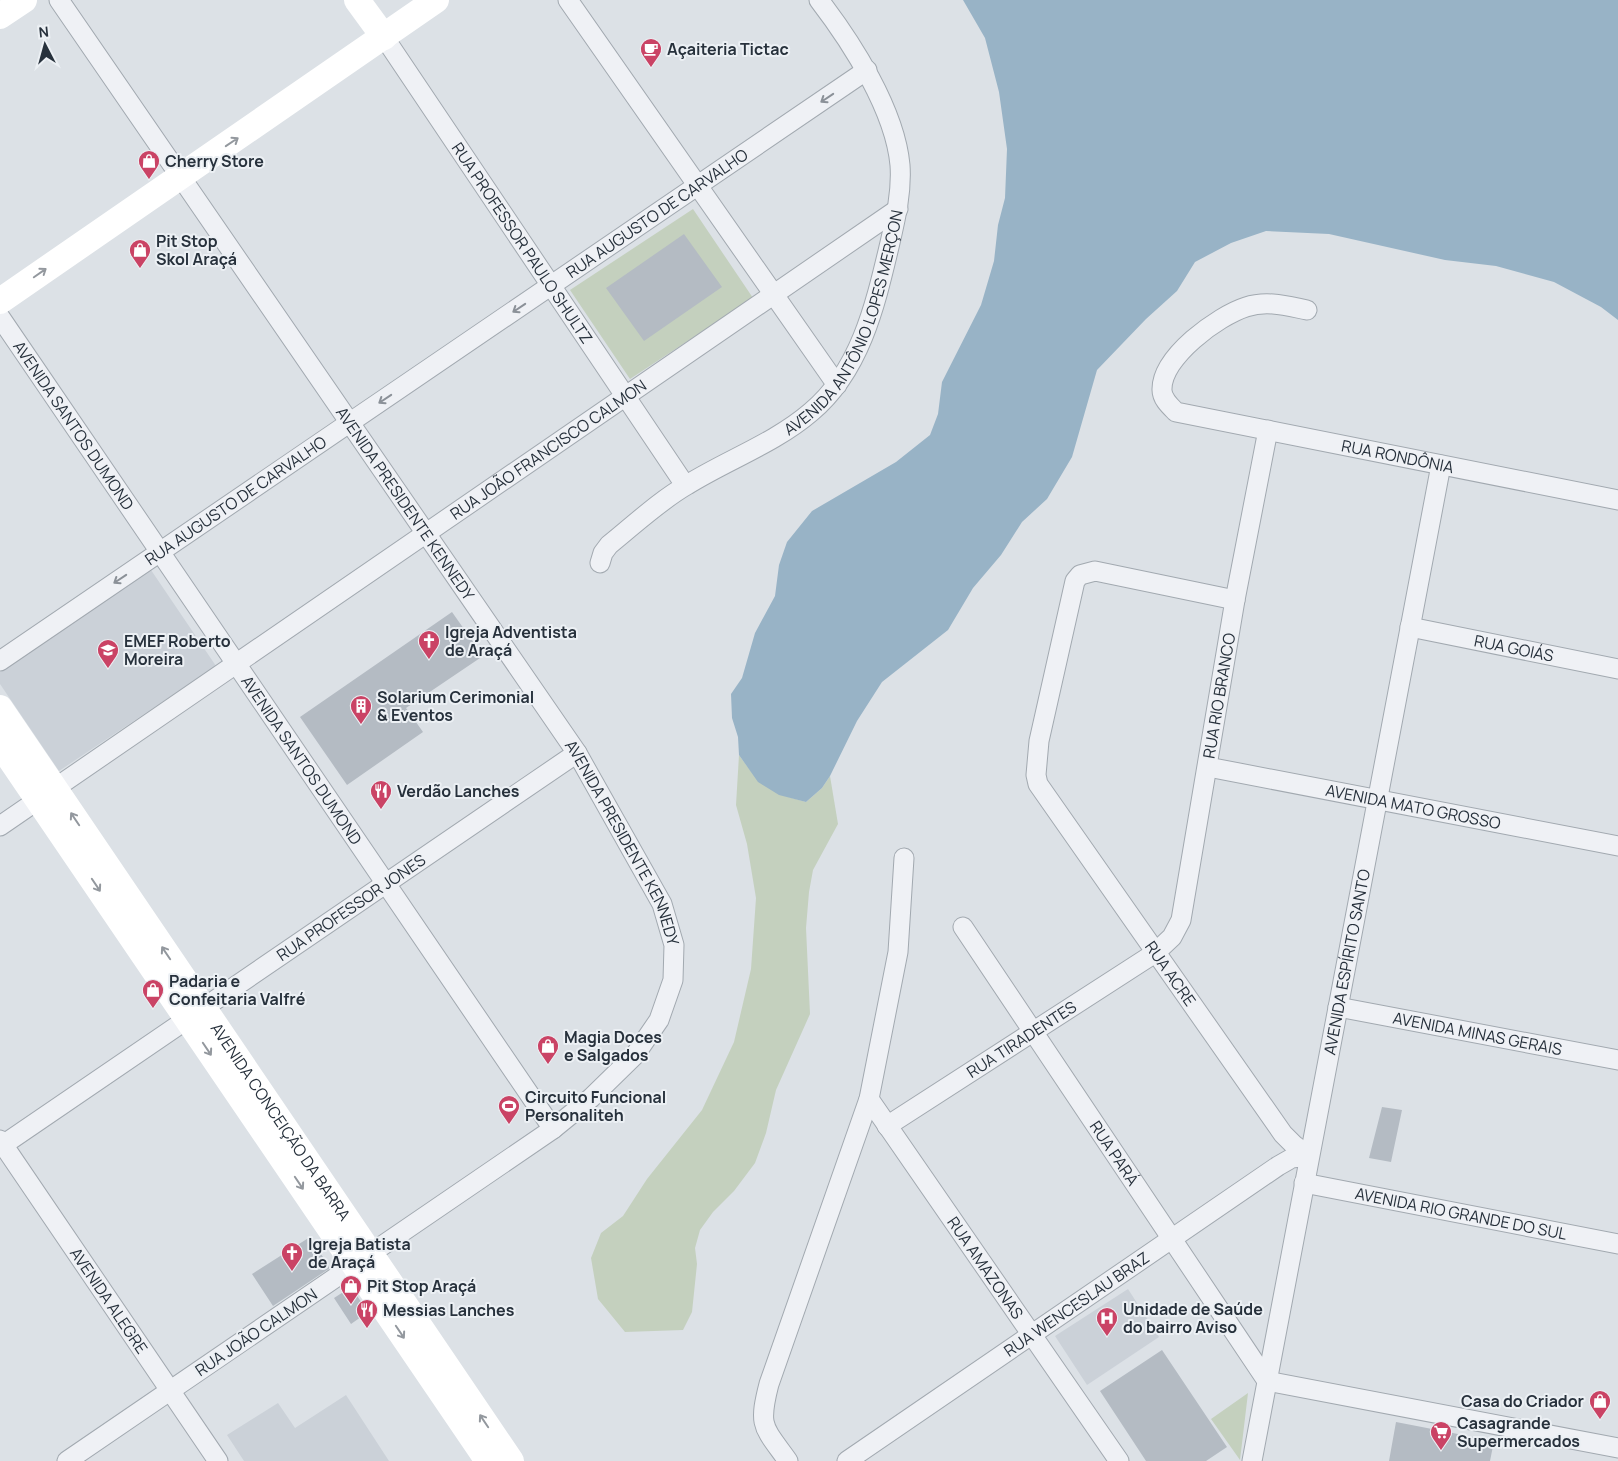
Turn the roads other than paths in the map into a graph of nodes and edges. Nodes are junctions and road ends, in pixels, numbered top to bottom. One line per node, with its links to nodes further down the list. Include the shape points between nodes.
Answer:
1 (24, 0): 7 (street)
2 (59, 0): 10 (street, AVENIDA PRESIDENTE KENNEDY)
3 (357, 0): 8 (street, RUA PROFESSOR PAULO SHULTZ)
4 (436, 0): 8 (street)
5 (568, 0): 11 (street)
6 (819, 0): 9 (street, AVENIDA ANTÔNIO LOPES MERÇON)
7 (0, 16)
8 (384, 38): 10 (street, one-way to 8); 13 (street, RUA PROFESSOR PAULO SHULTZ)
9 (867, 70): 11 (street, RUA AUGUSTO DE CARVALHO, one-way to 11); 12 (street, AVENIDA ANTÔNIO LOPES MERÇON, via 891,128 900,165)
10 (180, 177): 15 (street, one-way to 10); 20 (street, AVENIDA PRESIDENTE KENNEDY)
11 (698, 186): 13 (street, RUA AUGUSTO DE CARVALHO); 14 (street)
12 (898, 209): 14 (street, RUA JOÃO FRANCISCO CALMON); 18 (street, AVENIDA ANTÔNIO LOPES MERÇON, via 875,306 858,350)
13 (551, 286): 19 (street, RUA PROFESSOR PAULO SHULTZ); 20 (street, RUA AUGUSTO DE CARVALHO, one-way to 20)
14 (773, 294): 18 (street); 19 (street, RUA JOÃO FRANCISCO CALMON)
15 (0, 301)
16 (1307, 310): 21 (street, RUA RONDÔNIA, via 1271,303 1246,306 1221,318 1198,334 1174,360 1163,380 1162,392 1176,412)
17 (0, 317): 26 (street, AVENIDA SANTOS DUMOND)
18 (837, 385): 23 (street, AVENIDA ANTÔNIO LOPES MERÇON, via 811,412 777,435)
19 (625, 396): 23 (street, RUA PROFESSOR PAULO SHULTZ); 25 (street, RUA JOÃO FRANCISCO CALMON)
20 (350, 423): 25 (street, AVENIDA PRESIDENTE KENNEDY); 26 (street, RUA AUGUSTO DE CARVALHO)
21 (1268, 430): 22 (street, RUA RONDÔNIA); 28 (street, RUA RIO BRANCO)
22 (1441, 465): 24 (street, RUA RONDÔNIA); 29 (street, AVENIDA ESPÍRITO SANTO)
23 (685, 485): 27 (street, AVENIDA ANTÔNIO LOPES MERÇON, via 609,545)
24 (1618, 500)
25 (426, 534): 31 (street, RUA JOÃO FRANCISCO CALMON); 35 (street, AVENIDA PRESIDENTE KENNEDY)
26 (160, 552): 30 (street, RUA AUGUSTO DE CARVALHO, one-way to 30); 31 (street, AVENIDA SANTOS DUMOND)
27 (600, 563)
28 (1236, 600): 36 (street, RUA RIO BRANCO); 44 (street, RUA ACRE, via 1095,571 1080,575 1039,741 1038,784)
29 (1410, 627): 32 (street, RUA GOIÁS); 38 (street, AVENIDA ESPÍRITO SANTO)
30 (0, 661)
31 (237, 664): 37 (street, RUA JOÃO FRANCISCO CALMON); 42 (street, AVENIDA SANTOS DUMOND)
32 (1618, 669)
33 (0, 708): 37 (street, AVENIDA CONCEIÇÃO DA BARRA)
34 (0, 744): 37 (street, AVENIDA CONCEIÇÃO DA BARRA)
35 (578, 754): 42 (street, RUA PROFESSOR JONES); 49 (street, AVENIDA PRESIDENTE KENNEDY, via 662,904 674,945 673,980 659,1020 635,1055)
36 (1208, 767): 38 (street, AVENIDA MATO GROSSO); 44 (street, RUA RIO BRANCO, via 1181,920 1172,936)
37 (46, 794): 39 (street, RUA JOÃO FRANCISCO CALMON); 46 (street, AVENIDA CONCEIÇÃO DA BARRA)
38 (1377, 800): 40 (street, AVENIDA MATO GROSSO); 45 (street, AVENIDA ESPÍRITO SANTO)
39 (0, 826)
40 (1618, 846)
41 (904, 858): 50 (street, via 898,952)
42 (386, 884): 46 (street, RUA PROFESSOR JONES); 52 (street, AVENIDA SANTOS DUMOND)
43 (963, 926): 47 (street, RUA PARÁ)
44 (1155, 953): 47 (street, RUA TIRADENTES); 54 (street, RUA ACRE, via 1284,1134)
45 (1338, 1007): 48 (street, AVENIDA MINAS GERAIS); 54 (street, AVENIDA ESPÍRITO SANTO)
46 (195, 1014): 53 (street, RUA PROFESSOR JONES); 58 (street, AVENIDA CONCEIÇÃO DA BARRA)
47 (1033, 1032): 51 (street, RUA TIRADENTES); 56 (street, RUA PARÁ)
48 (1618, 1060)
49 (591, 1098): 52 (street, RUA JOÃO CALMON)
50 (869, 1099): 51 (street, RUA AMAZONAS); 67 (street, via 764,1402 765,1428)
51 (887, 1126): 59 (street, RUA AMAZONAS)
52 (553, 1129): 58 (street, RUA JOÃO CALMON)
53 (1, 1144): 61 (street, AVENIDA ALEGRE)
54 (1309, 1156): 55 (street, AVENIDA ESPÍRITO SANTO); 56 (street, RUA WENCESLAU BRAZ, via 1292,1158 1278,1166)
55 (1304, 1183): 57 (street, AVENIDA RIO GRANDE DO SUL); 60 (street, AVENIDA ESPÍRITO SANTO)
56 (1172, 1239): 59 (street, RUA WENCESLAU BRAZ); 60 (street, RUA PARÁ)
57 (1618, 1244)
58 (362, 1259): 61 (street, RUA JOÃO CALMON); 65 (street, AVENIDA CONCEIÇÃO DA BARRA, one-way to 65); 66 (street, AVENIDA CONCEIÇÃO DA BARRA, one-way to 58)
59 (1032, 1335): 68 (street, RUA WENCESLAU BRAZ); 69 (street, RUA AMAZONAS)
60 (1267, 1381): 62 (street); 70 (street, AVENIDA ESPÍRITO SANTO)
61 (170, 1390): 63 (street, RUA JOÃO CALMON); 64 (street, AVENIDA ALEGRE)
62 (1618, 1448)
63 (67, 1461)
64 (218, 1461)
65 (488, 1461)
66 (511, 1461)
67 (788, 1461)
68 (847, 1461)
69 (1119, 1461)
70 (1252, 1461)

